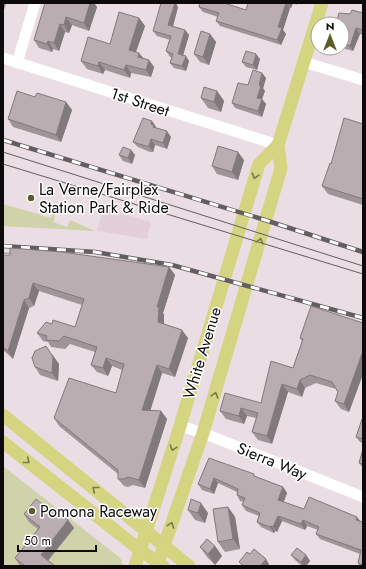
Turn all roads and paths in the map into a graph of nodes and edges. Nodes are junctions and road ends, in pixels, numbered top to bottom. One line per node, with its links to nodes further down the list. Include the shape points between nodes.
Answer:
1 (35, 3): 5 (street)
2 (322, 3): 4 (main road, White Avenue)
3 (3, 58): 5 (street, 1st Street)
4 (304, 62): 6 (street); 7 (main road, White Avenue)
5 (17, 63): 7 (street, 1st Street)
6 (363, 80)
7 (278, 145): 9 (main road, White Avenue, one-way to 9, via 259,164); 10 (main road, White Avenue, one-way to 7, via 281,168)
8 (3, 415): 13 (main road, one-way to 8)
9 (180, 426): 10 (street, Sierra Way); 13 (main road, White Avenue, one-way to 13)
10 (204, 433): 12 (street, Sierra Way); 14 (main road, White Avenue, one-way to 10)
11 (3, 442): 15 (main road, one-way to 15)
12 (363, 497)
13 (147, 532): 14 (main road); 15 (main road, White Avenue)
14 (164, 545): 16 (main road, White Avenue); 18 (main road)
15 (140, 550): 16 (main road); 17 (main road, White Avenue)
16 (160, 565)
17 (135, 566)
18 (189, 566)

